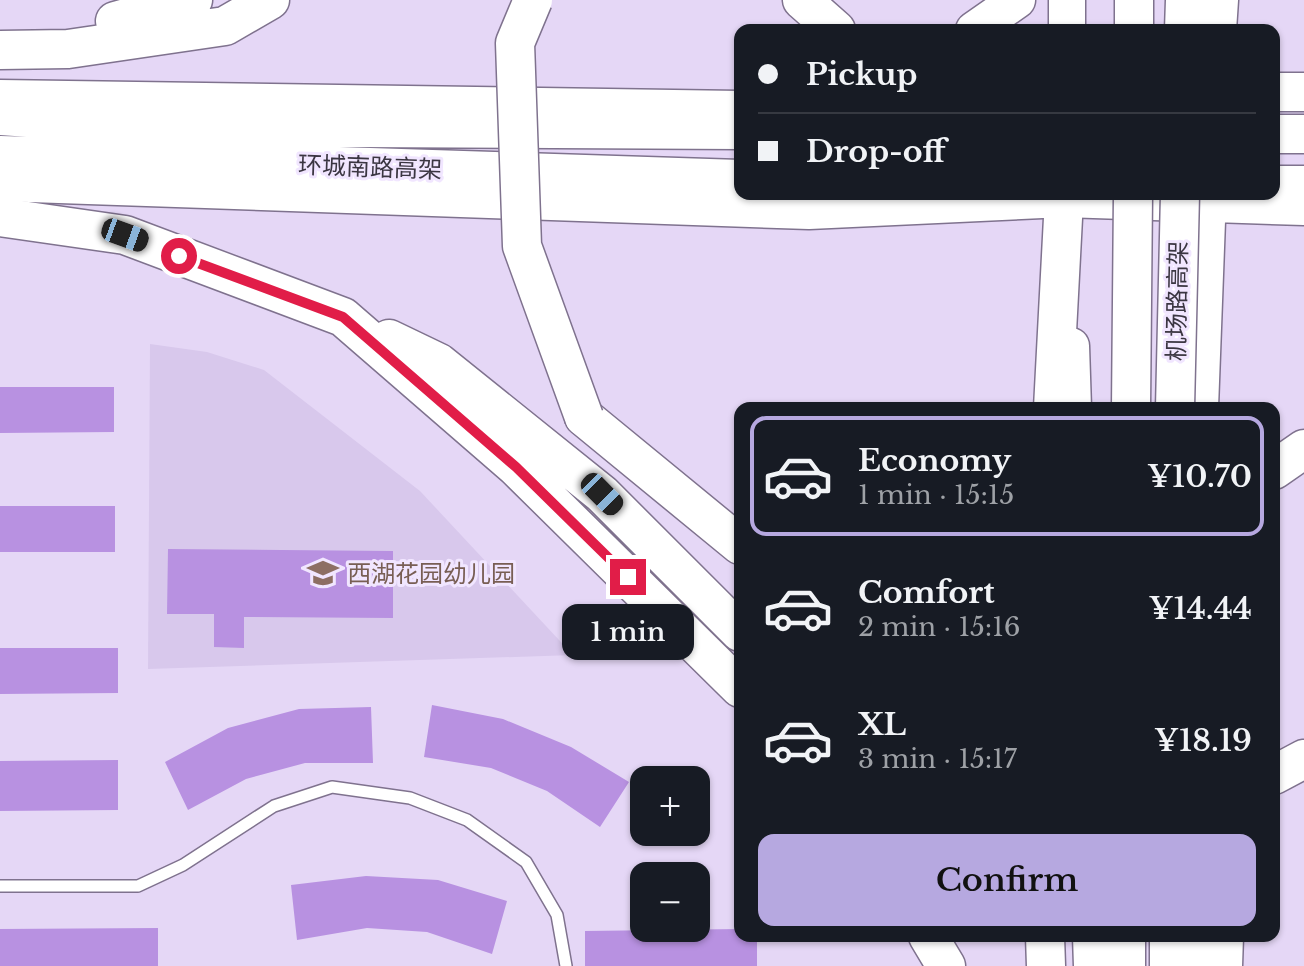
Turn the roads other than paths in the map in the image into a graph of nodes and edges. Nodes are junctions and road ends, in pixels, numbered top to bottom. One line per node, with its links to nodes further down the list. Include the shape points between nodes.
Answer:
1 (193, 0): 16 (highway)
2 (270, 0): 16 (highway, via 225,26 68,49)
3 (533, 0): 49 (highway, bridge, via 515,43 522,246 584,417)
4 (802, 0): 10 (highway)
5 (1017, 0): 11 (main road)
6 (1067, 0): 12 (main road)
7 (1134, 0): 13 (highway)
8 (1185, 0): 14 (highway)
9 (1220, 0): 15 (main road)
10 (829, 24)
11 (983, 24)
12 (1067, 24)
13 (1134, 24)
14 (1184, 24)
15 (1218, 24)
16 (0, 48)
17 (1280, 92): 18 (highway)
18 (1304, 92)
19 (0, 98): 20 (main road)
20 (734, 109)
21 (0, 116): 24 (highway, 环城南路高架, via 160,127)
22 (1280, 120): 23 (main road)
23 (1304, 120)
24 (734, 130)
25 (1280, 134): 26 (highway)
26 (1304, 134)
27 (0, 155): 28 (highway, 环城南路高架)
28 (734, 179)
29 (0, 183): 32 (main road, via 809,211)
30 (1280, 185): 31 (highway)
31 (1304, 185)
32 (996, 200)
33 (1064, 200): 42 (highway)
34 (1064, 200): 43 (main road)
35 (1133, 200): 44 (highway, 机场路高架, bridge)
36 (1199, 200): 45 (highway, 机场路高架, bridge)
37 (1199, 200): 46 (main road)
38 (1222, 200): 39 (main road)
39 (1304, 207)
40 (0, 217): 41 (highway, via 125,235)
41 (343, 317): 50 (highway, via 439,363 602,494); 51 (highway, via 516,467)
42 (1053, 402)
43 (1073, 402)
44 (1131, 402)
45 (1176, 402)
46 (1200, 402)
47 (1304, 449): 48 (highway)
48 (1280, 466)
49 (734, 540)
50 (734, 626)
51 (734, 682)
52 (1304, 759): 53 (highway)
53 (1280, 772)
54 (0, 886): 62 (lane, via 138,886 183,865 274,806 332,787 394,796 467,820 526,862 557,915)
55 (932, 942): 63 (highway)
56 (1045, 942): 64 (highway)
57 (1091, 942): 65 (main road)
58 (1126, 942): 66 (highway)
59 (1169, 942): 67 (highway)
60 (1191, 942): 68 (main road)
61 (1224, 942): 69 (highway)
62 (566, 966)
63 (946, 966)
64 (1046, 966)
65 (1092, 966)
66 (1126, 966)
67 (1169, 966)
68 (1191, 966)
69 (1223, 966)

